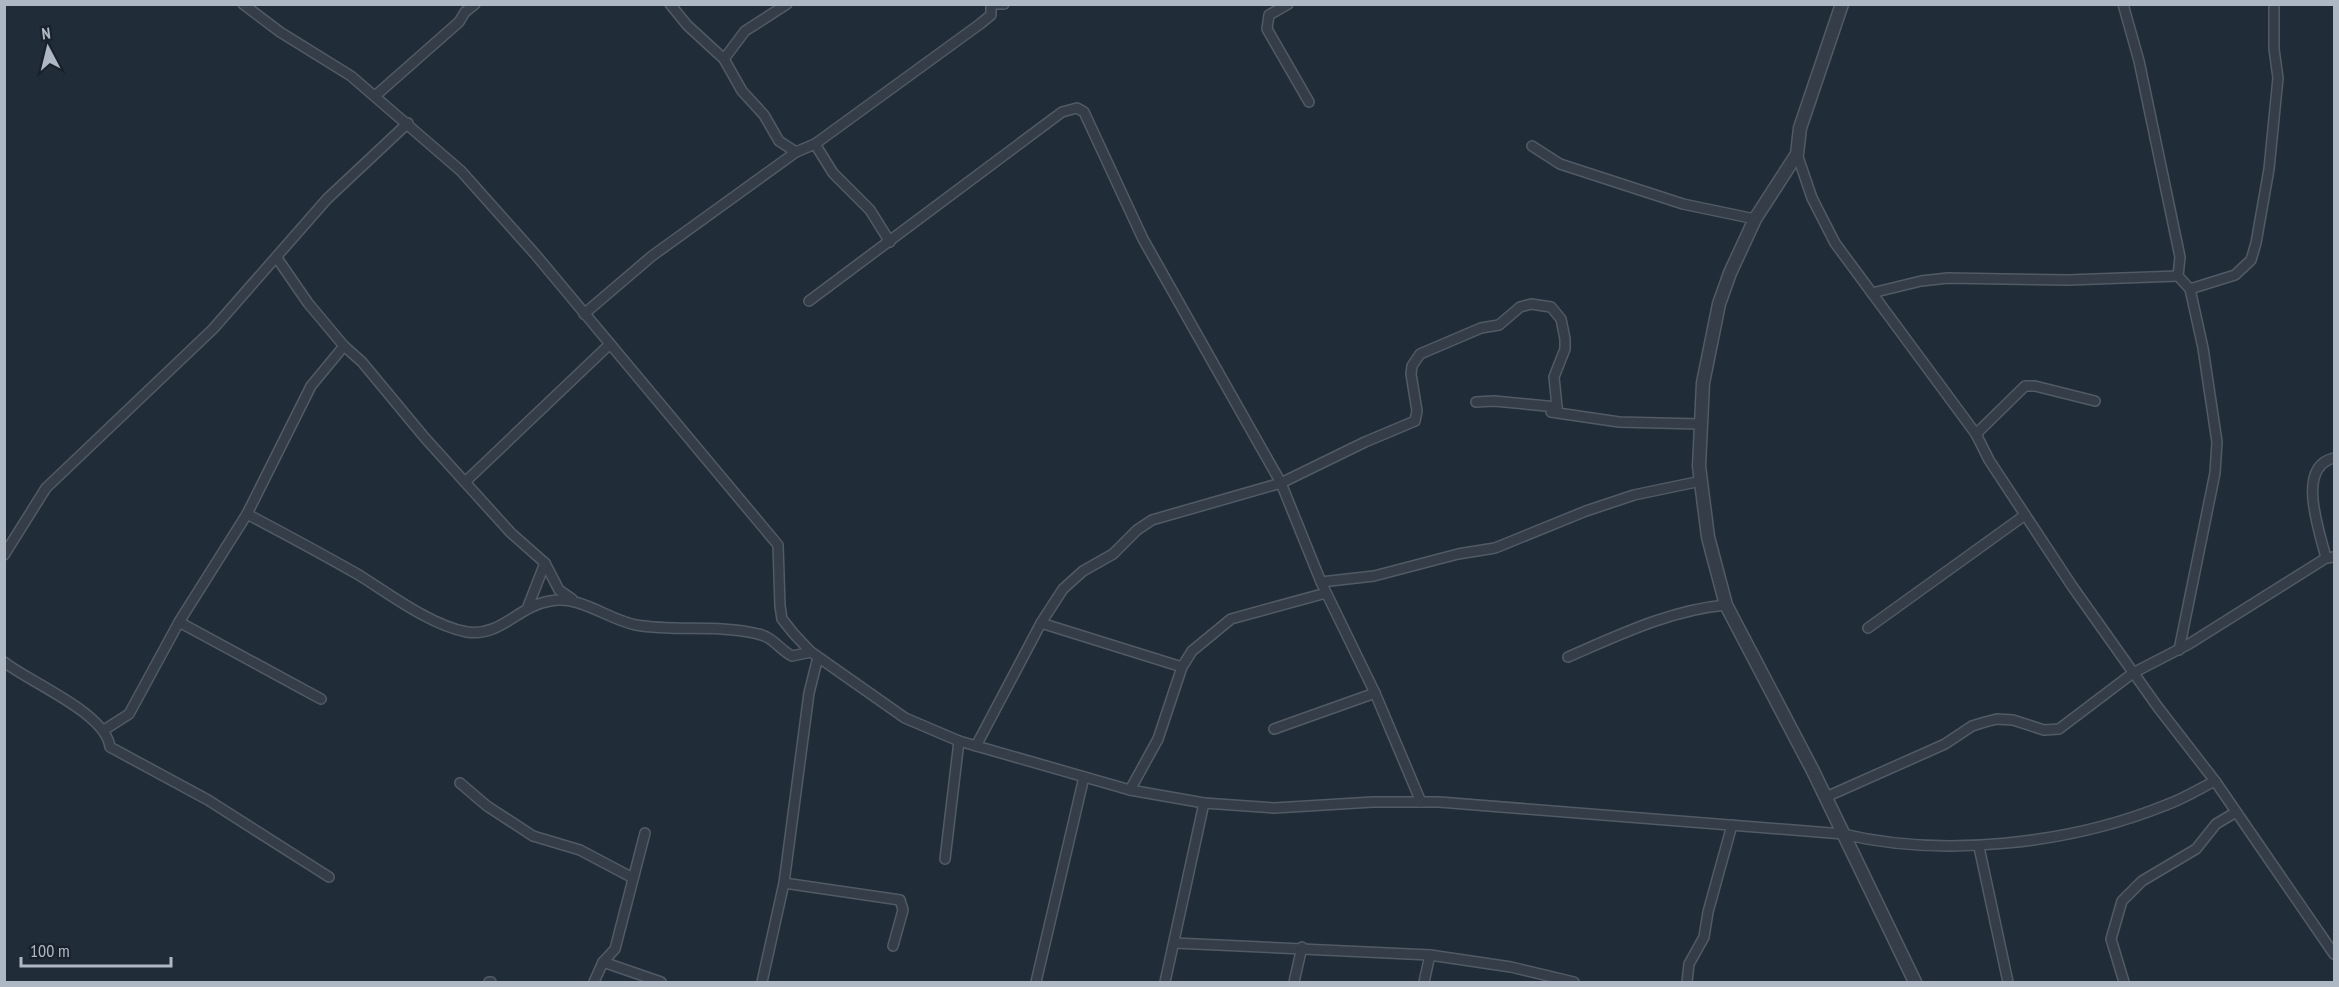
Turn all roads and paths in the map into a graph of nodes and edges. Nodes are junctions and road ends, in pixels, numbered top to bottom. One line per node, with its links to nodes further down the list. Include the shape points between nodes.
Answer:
1 (243, 4): 12 (street)
2 (475, 4): 12 (street)
3 (670, 4): 11 (street)
4 (787, 4): 11 (street, via 745,31)
5 (992, 4): 6 (street); 15 (street, via 991,15 980,24)
6 (1004, 4)
7 (1288, 4): 13 (street, via 1269,15 1267,29)
8 (1842, 4): 18 (street, via 1800,129)
9 (2123, 4): 22 (street, via 2139,61 2180,257)
10 (2274, 4): 23 (street, via 2278,78 2269,169 2251,260 2235,275)
11 (724, 59): 17 (street, via 779,141)
12 (375, 96): 14 (street)
13 (1309, 102)
14 (408, 123): 21 (street, via 327,199); 26 (street, via 485,196)
15 (815, 144): 17 (street); 20 (street, via 833,173 870,210)
16 (1532, 146): 19 (street, via 1560,164 1683,204)
17 (796, 152): 26 (street, via 652,256)
18 (1797, 154): 19 (street); 24 (street, via 1812,198 1835,243)
19 (1755, 219): 32 (street, via 1719,304 1707,356)
20 (890, 242): 25 (street); 37 (street, via 1062,112 1077,108 1084,112 1143,239)
21 (277, 258): 28 (street); 40 (street, via 213,329 45,488)
22 (2178, 276): 23 (street); 24 (street, via 2068,280 1948,278 1920,280)
23 (2190, 289): 51 (street, via 2217,442 2215,473)
24 (1872, 293): 33 (street)
25 (809, 301)
26 (584, 314): 27 (street)
27 (609, 344): 36 (street); 52 (street, via 778,545 783,619)
28 (345, 346): 36 (street); 38 (street, via 311,386)
29 (2095, 401): 33 (street, via 2025,386)
30 (1476, 402): 31 (street)
31 (1557, 407): 32 (street, via 1551,412 1619,422); 37 (street, via 1554,377 1565,349 1561,319 1551,307 1520,307 1499,326 1476,330 1417,357 1410,381 1417,411 1415,422)
32 (1700, 424): 35 (street)
33 (1976, 434): 39 (street)
34 (2334, 458): 41 (street, via 2318,467 2313,500)
35 (1701, 481): 43 (street, via 1586,510 1502,546 1374,576); 46 (street, via 1708,537)
36 (465, 482): 42 (street)
37 (1281, 483): 43 (street); 49 (street, via 1152,520 1113,554 1073,578)
38 (247, 514): 47 (street, via 449,627 470,632 495,630); 48 (street)
39 (2025, 514): 50 (street); 56 (street)
40 (4, 555)
41 (2330, 558): 51 (street)
42 (545, 563): 45 (street, via 559,590); 47 (street)
43 (1321, 582): 44 (street)
44 (1326, 592): 55 (street, via 1231,619 1192,651); 57 (street)
45 (577, 602): 47 (street, via 549,601); 52 (street, via 634,624 748,632 767,636 792,656)
46 (1726, 605): 53 (street, via 1666,618); 67 (street)
47 (528, 609)
48 (178, 622): 58 (street); 60 (street, via 129,714)
49 (1041, 623): 55 (street); 62 (street)
50 (1868, 628)
51 (2179, 650): 56 (street)
52 (815, 654): 61 (street, via 905,718); 78 (street)
53 (1568, 657)
54 (4, 662): 60 (street)
55 (1182, 667): 66 (street, via 1158,740)
56 (2133, 673): 64 (street); 67 (street, via 2059,729 2044,730 2013,720 1985,722)
57 (1375, 693): 59 (street); 68 (street)
58 (321, 699)
59 (1274, 729)
60 (104, 730): 76 (street, via 110,747 208,800)
61 (959, 741): 62 (street); 75 (street)
62 (976, 746): 63 (street)
63 (1084, 777): 66 (street); 88 (street)
64 (2215, 781): 70 (street); 74 (street, via 2167,805 2124,820)
65 (460, 783): 77 (street, via 533,836 579,850)
66 (1130, 790): 69 (street)
67 (1826, 797): 73 (street)
68 (1421, 802): 69 (street, via 1274,808); 71 (street)
69 (1204, 803): 79 (street)
70 (2236, 813): 82 (street); 96 (street, via 2216,824 2196,849 2142,881 2122,901 2110,939)
71 (1732, 825): 73 (street); 93 (street, via 1704,937 1689,964)
72 (645, 833): 77 (street)
73 (1843, 834): 74 (street, via 1890,844); 94 (street)
74 (1979, 847): 95 (street)
75 (945, 859)
76 (329, 877)
77 (631, 877): 84 (street, via 615,950)
78 (784, 883): 80 (street, via 900,900 903,910); 87 (street)
79 (1175, 943): 81 (street); 89 (street)
80 (893, 946)
81 (1302, 947): 83 (street); 90 (street)
82 (2334, 954)
83 (1430, 955): 91 (street); 92 (street, via 1511,967)
84 (603, 962): 85 (street); 86 (street)
85 (594, 982)
86 (661, 982)
87 (762, 982)
88 (1036, 982)
89 (1166, 982)
90 (1294, 982)
91 (1424, 982)
92 (1574, 982)
93 (1687, 982)
94 (1915, 982)
95 (2008, 982)
96 (2124, 982)

